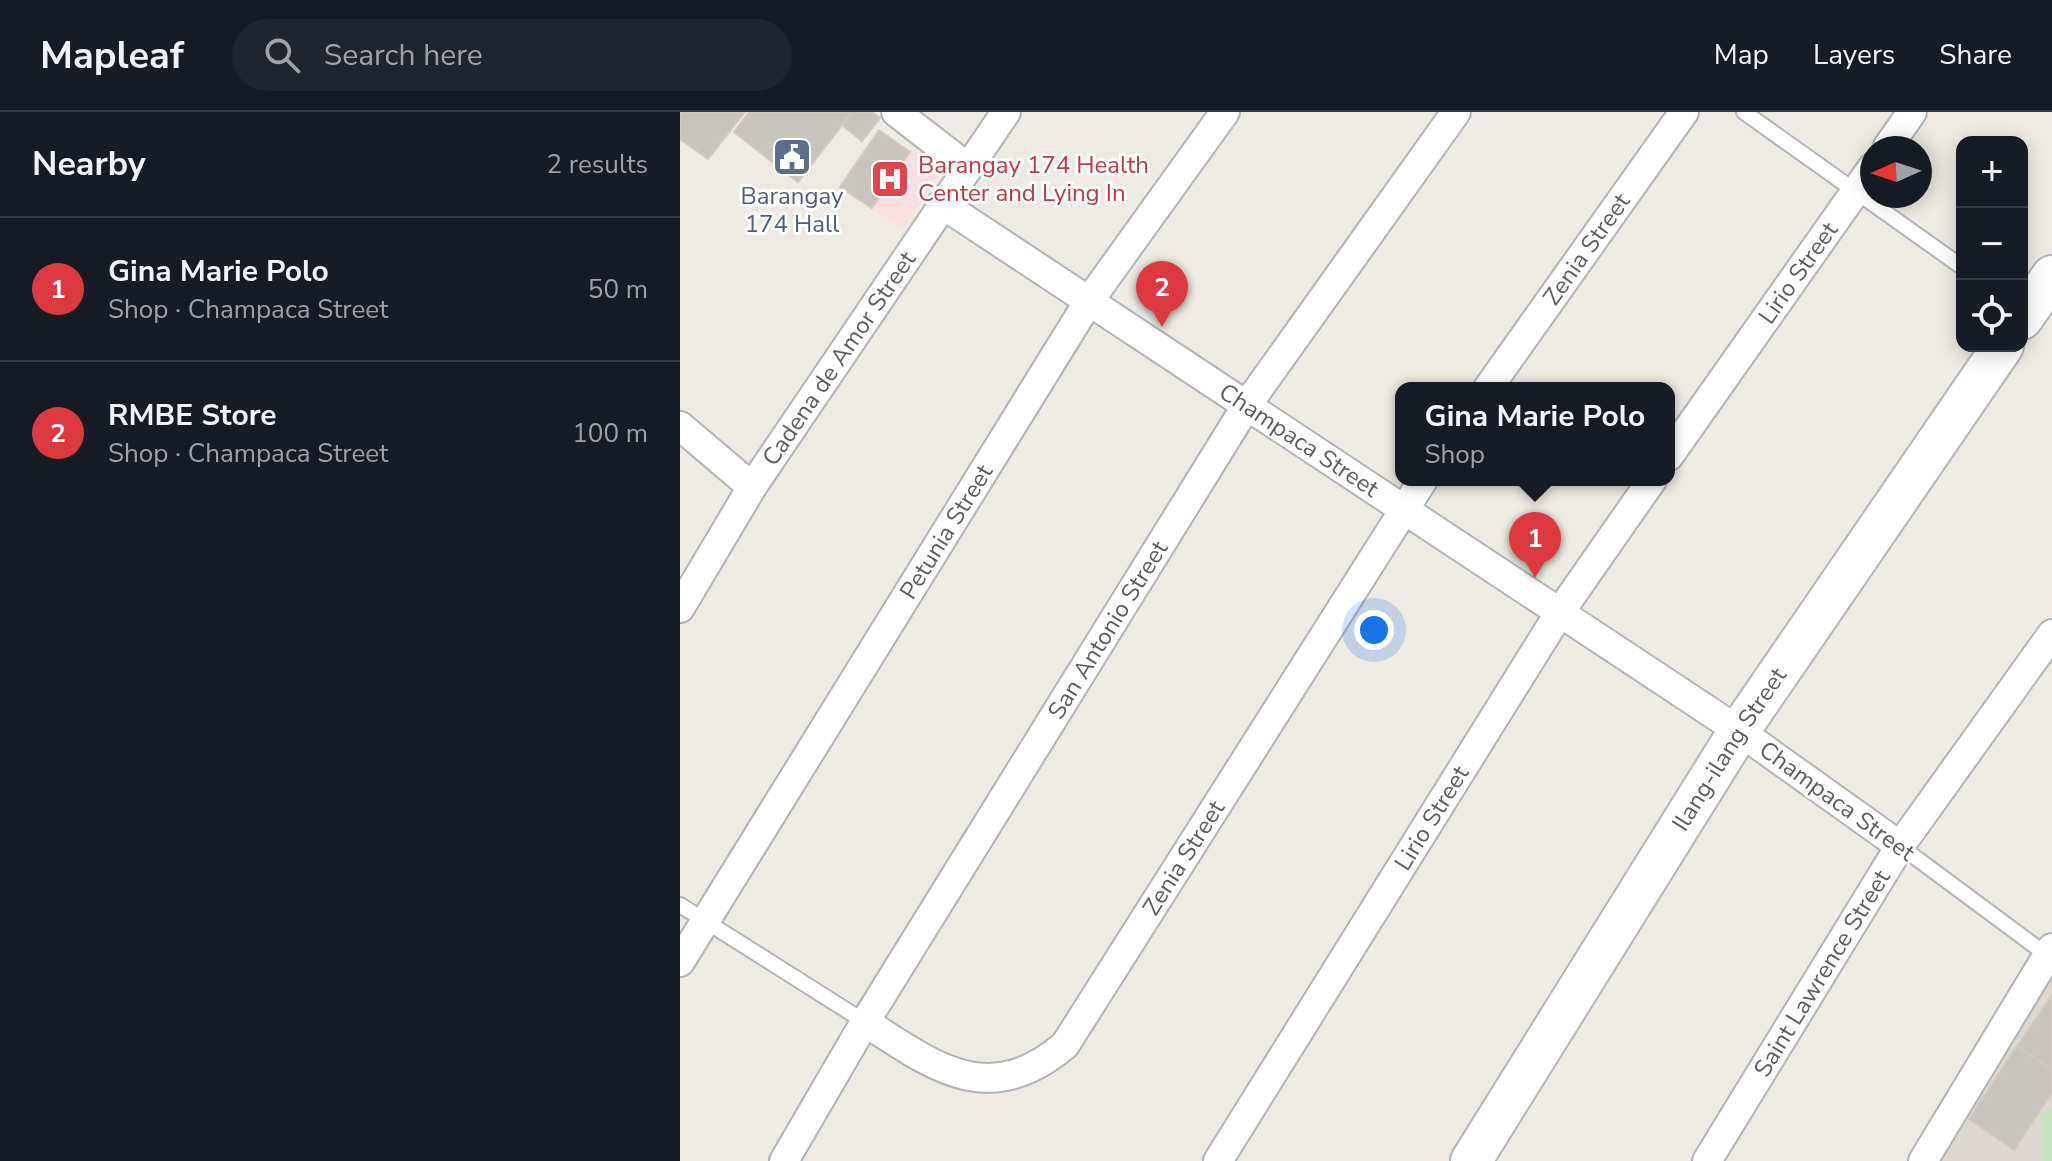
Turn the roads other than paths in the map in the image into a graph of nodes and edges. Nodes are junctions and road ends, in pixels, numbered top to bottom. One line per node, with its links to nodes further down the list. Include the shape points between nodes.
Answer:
1 (896, 112): 9 (street)
2 (1006, 112): 9 (street, Cadena de Amor Street)
3 (1225, 112): 16 (street, Petunia Street)
4 (1456, 112): 20 (street, San Antonio Street)
5 (1684, 112): 19 (street, Zenia Street)
6 (1744, 112): 10 (lane)
7 (1912, 112): 8 (street)
8 (1895, 136)
9 (967, 167): 12 (street, Cadena de Amor Street)
10 (1860, 177)
11 (1860, 185): 22 (street, Lirio Street)
12 (942, 204): 16 (street, Champaca Street); 25 (street, Cadena de Amor Street)
13 (1896, 208): 14 (lane)
14 (1956, 262)
15 (2052, 276): 17 (main road)
16 (1089, 301): 20 (street, Champaca Street); 33 (street, Petunia Street)
17 (2028, 307)
18 (1999, 352): 30 (main road, Ilang-ilang Street)
19 (1492, 382)
20 (1247, 405): 26 (street, Champaca Street); 36 (street, San Antonio Street)
21 (680, 426): 25 (street)
22 (1675, 447)
23 (1419, 486): 26 (street, Zenia Street)
24 (1648, 486): 28 (street, Lirio Street)
25 (752, 487): 27 (street, Cadena de Amor Street)
26 (1403, 508): 28 (street, Champaca Street); 36 (street, Zenia Street, via 1065,1045 1041,1065 1009,1078 961,1076 917,1056)
27 (680, 608)
28 (1560, 612): 30 (street, Champaca Street); 38 (street, Lirio Street)
29 (2052, 634): 31 (street, Saint Lawrence Street)
30 (1739, 731): 31 (street, Champaca Street); 39 (main road, Ilang-ilang Street)
31 (1900, 846): 34 (lane, Champaca Street); 40 (street, Saint Lawrence Street)
32 (680, 905): 33 (lane)
33 (706, 921): 35 (street, Petunia Street); 36 (lane)
34 (2050, 951): 41 (street)
35 (680, 962)
36 (865, 1022): 37 (street, San Antonio Street)
37 (784, 1161)
38 (1218, 1161)
39 (1471, 1161)
40 (1707, 1161)
41 (1923, 1161)

